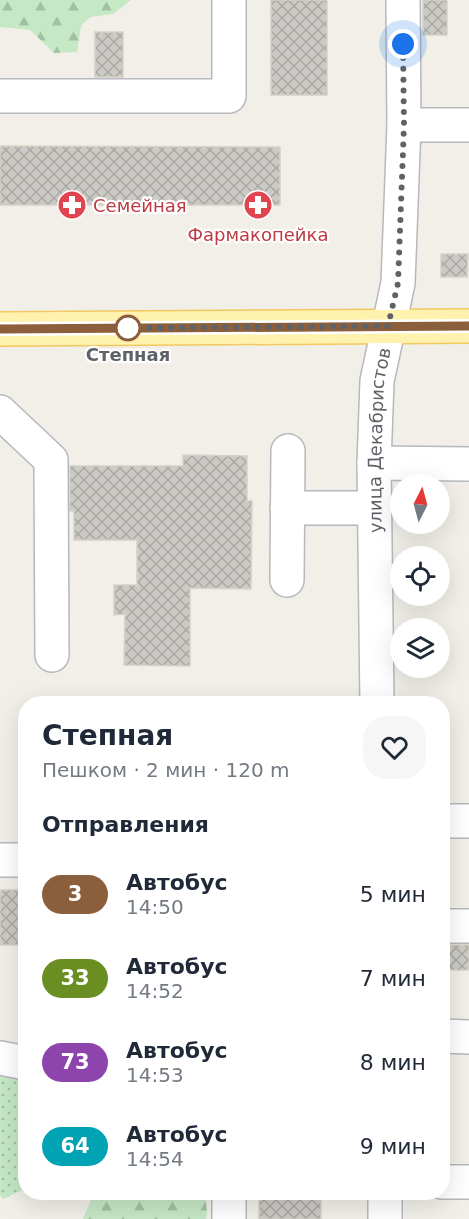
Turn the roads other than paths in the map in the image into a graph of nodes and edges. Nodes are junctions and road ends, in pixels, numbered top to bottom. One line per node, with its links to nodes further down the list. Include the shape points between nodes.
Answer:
1 (229, 0): 3 (street, via 229,96)
2 (403, 0): 4 (street, улица Декабристов)
3 (0, 96)
4 (404, 125): 5 (street); 6 (street, улица Декабристов, via 398,283)
5 (469, 125)
6 (388, 326): 7 (main road); 8 (main road); 11 (street, улица Декабристов, via 377,381)
7 (469, 326)
8 (0, 329)
9 (0, 412): 16 (street, via 51,459)
10 (288, 451): 13 (street)
11 (374, 463): 12 (street); 14 (street, улица Декабристов)
12 (469, 464)
13 (287, 508): 14 (street); 15 (street)
14 (374, 508): 17 (street, улица Декабристов)
15 (287, 580)
16 (52, 655)
17 (377, 696)
18 (450, 821): 19 (street)
19 (469, 821)
20 (0, 860): 21 (street)
21 (18, 860)
22 (450, 926): 23 (street)
23 (469, 926)
24 (450, 1036): 25 (street)
25 (469, 1037)
26 (0, 1058): 27 (street)
27 (18, 1061)
28 (450, 1182): 29 (street)
29 (469, 1182)
30 (229, 1200): 32 (street)
31 (385, 1200): 33 (street)
32 (229, 1219)
33 (385, 1219)

